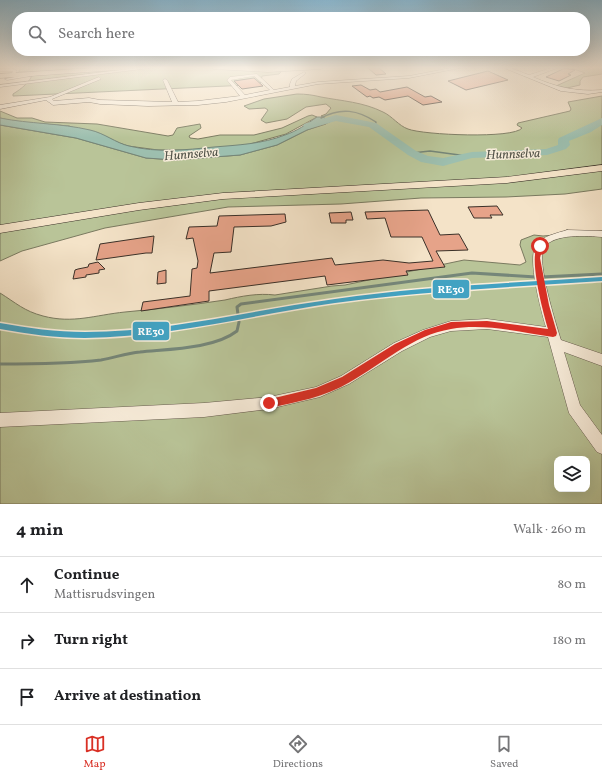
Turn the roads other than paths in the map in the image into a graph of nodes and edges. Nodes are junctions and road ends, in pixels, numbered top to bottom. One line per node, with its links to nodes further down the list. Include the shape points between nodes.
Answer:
1 (68, 91): 8 (street)
2 (170, 91): 9 (street)
3 (238, 91): 7 (street)
4 (264, 91): 7 (street)
5 (564, 91): 6 (street, via 585,93)
6 (602, 91)
7 (242, 95): 9 (street, via 226,100)
8 (48, 99): 9 (street, via 54,103 88,100); 10 (street)
9 (176, 104)
10 (0, 107)
11 (602, 168): 13 (highway, via 494,181 222,196 114,210)
12 (602, 172): 14 (highway, via 496,185 224,200 141,210)
13 (0, 229)
14 (0, 233)
15 (602, 234): 16 (street, via 567,234 548,240 540,246 537,258 545,305)
16 (555, 339): 17 (street); 18 (street, via 487,324 451,326 427,332 345,380 316,393 269,403 204,410); 19 (street, via 574,408)
17 (602, 360)
18 (0, 420)
19 (602, 447)

